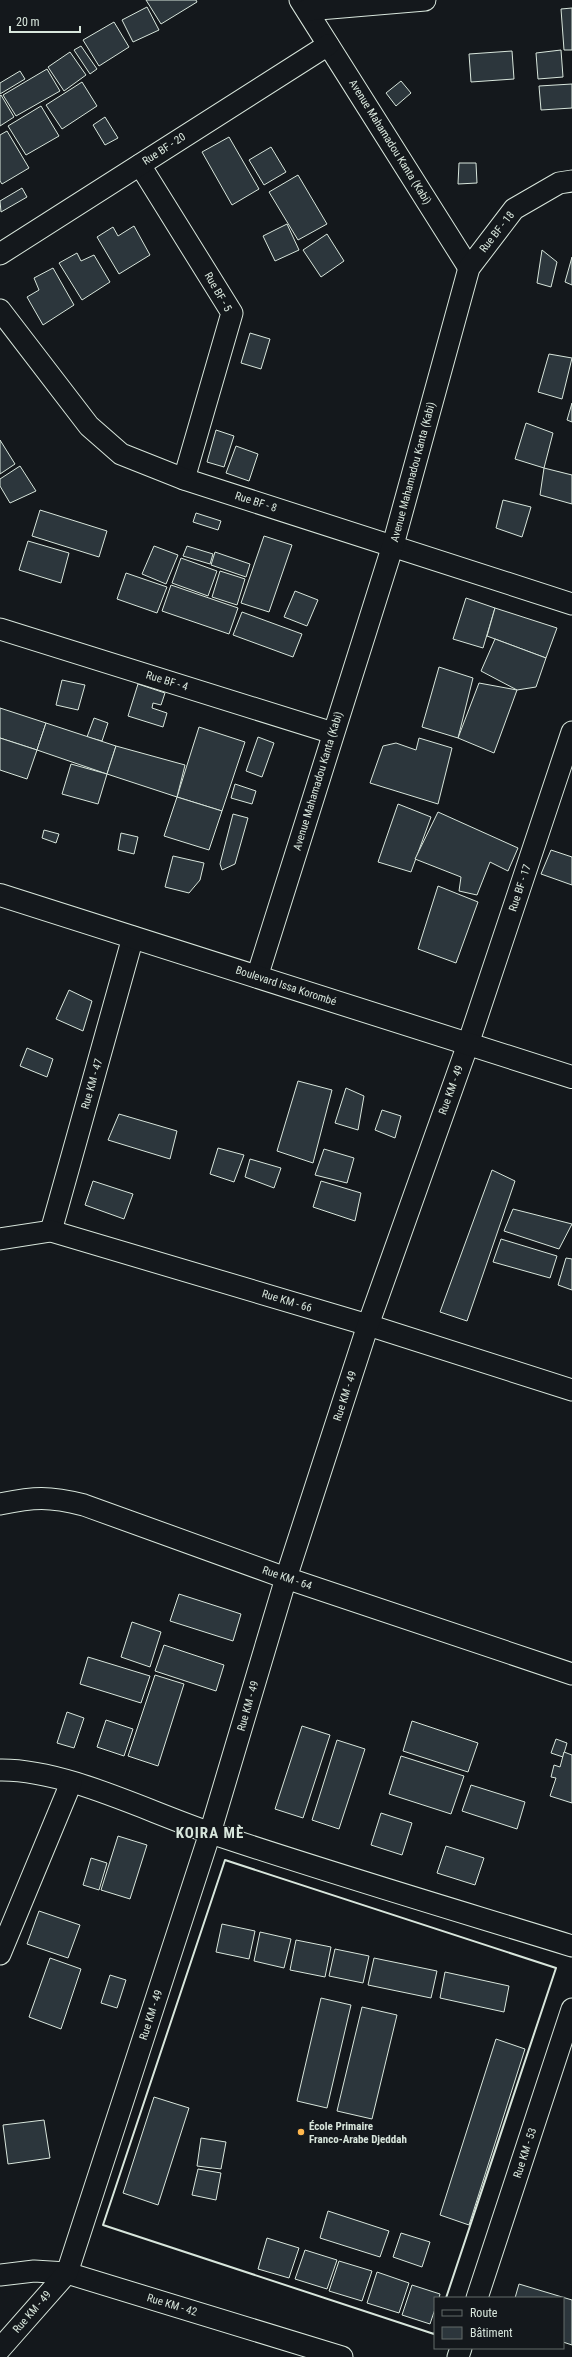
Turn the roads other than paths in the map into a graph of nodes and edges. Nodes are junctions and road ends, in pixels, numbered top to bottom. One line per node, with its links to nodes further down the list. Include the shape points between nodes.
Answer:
1 (425, 0): 2 (street)
2 (303, 5): 3 (street, Avenue Mahamadou Kanta (Kabi))
3 (328, 45): 4 (street, Rue BF - 20); 7 (street, Avenue Mahamadou Kanta (Kabi))
4 (140, 165): 6 (street, Rue BF - 20); 9 (street, Rue BF - 5, via 232,313)
5 (572, 181): 7 (street, Rue BF - 18, via 558,183 514,209)
6 (0, 254)
7 (469, 268): 10 (street, Avenue Mahamadou Kanta (Kabi))
8 (0, 310): 9 (street, Rue BF - 8, via 89,426 121,454)
9 (184, 479): 10 (street, Rue BF - 8)
10 (393, 545): 11 (street, Rue BF - 8); 13 (street, Avenue Mahamadou Kanta (Kabi))
11 (572, 604)
12 (0, 629): 13 (street, Rue BF - 4)
13 (333, 733): 17 (street, Avenue Mahamadou Kanta (Kabi))
14 (570, 744): 18 (street, Rue BF - 17)
15 (0, 895): 16 (street, Boulevard Issa Korombé)
16 (133, 937): 17 (street, Boulevard Issa Korombé); 20 (street, Rue KM - 47)
17 (257, 977): 18 (street, Boulevard Issa Korombé)
18 (468, 1044): 19 (street, Boulevard Issa Korombé); 22 (street, Rue KM - 49)
19 (572, 1077)
20 (51, 1230): 21 (street, Rue KM - 66); 22 (street, Rue KM - 66)
21 (0, 1239)
22 (368, 1325): 23 (street, Rue KM - 66); 25 (street, Rue KM - 49)
23 (572, 1390)
24 (0, 1504): 25 (street, Rue KM - 64, via 25,1499 54,1498 84,1505)
25 (286, 1578): 26 (street, Rue KM - 64); 29 (street, Rue KM - 49)
26 (572, 1674)
27 (0, 1770): 28 (street, via 24,1770)
28 (72, 1783): 29 (street); 31 (street)
29 (210, 1833): 30 (street); 33 (street, Rue KM - 49)
30 (572, 1946)
31 (0, 1954)
32 (572, 2009): 35 (street, Rue KM - 53)
33 (67, 2273): 34 (street, Rue KM - 42, via 34,2271); 36 (street, Rue KM - 49); 37 (street, Rue KM - 42)
34 (0, 2275)
35 (477, 2297)
36 (0, 2349)
37 (342, 2357)

